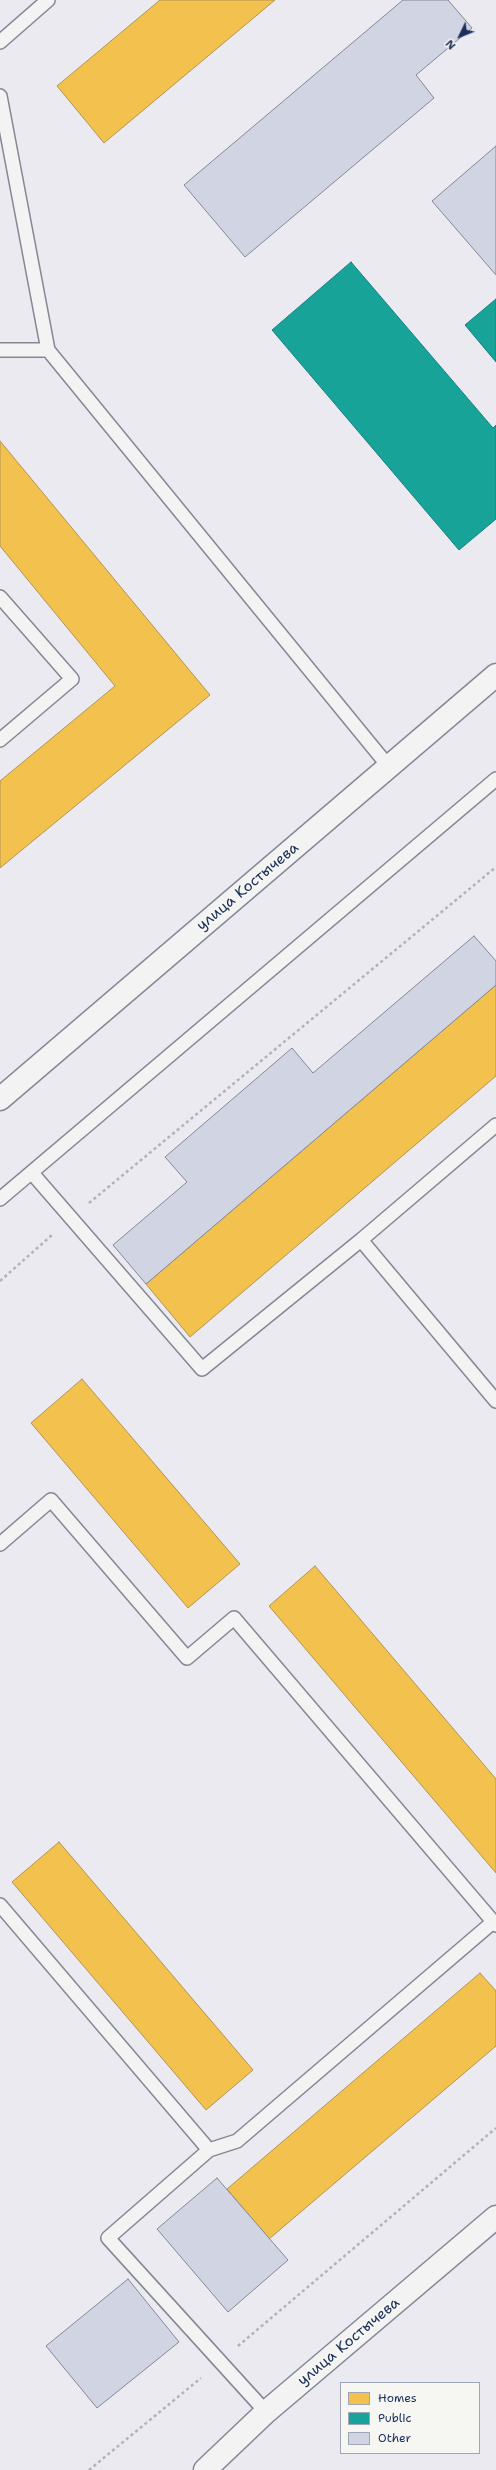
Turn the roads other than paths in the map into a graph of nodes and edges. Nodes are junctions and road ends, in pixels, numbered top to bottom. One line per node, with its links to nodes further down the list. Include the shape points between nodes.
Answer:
1 (48, 0): 2 (lane)
2 (0, 42)
3 (0, 96): 5 (lane)
4 (0, 350): 5 (lane)
5 (48, 350): 9 (lane)
6 (0, 597): 8 (lane, via 72,679)
7 (496, 675): 9 (street, улица Костычева)
8 (0, 740)
9 (390, 767): 11 (street, улица Костычева)
10 (496, 779): 13 (lane)
11 (0, 1099)
12 (496, 1125): 15 (lane)
13 (32, 1173): 14 (lane); 15 (lane, via 202,1369)
14 (0, 1199)
15 (361, 1240): 16 (lane)
16 (496, 1401)
17 (0, 1544): 19 (lane, via 50,1500 187,1658 234,1618)
18 (0, 1905): 20 (lane)
19 (495, 1924): 20 (lane, via 237,2141)
20 (209, 2150): 22 (lane, via 108,2238)
21 (496, 2217): 22 (street, улица Костычева)
22 (266, 2412): 23 (street, улица Костычева)
23 (205, 2470)

